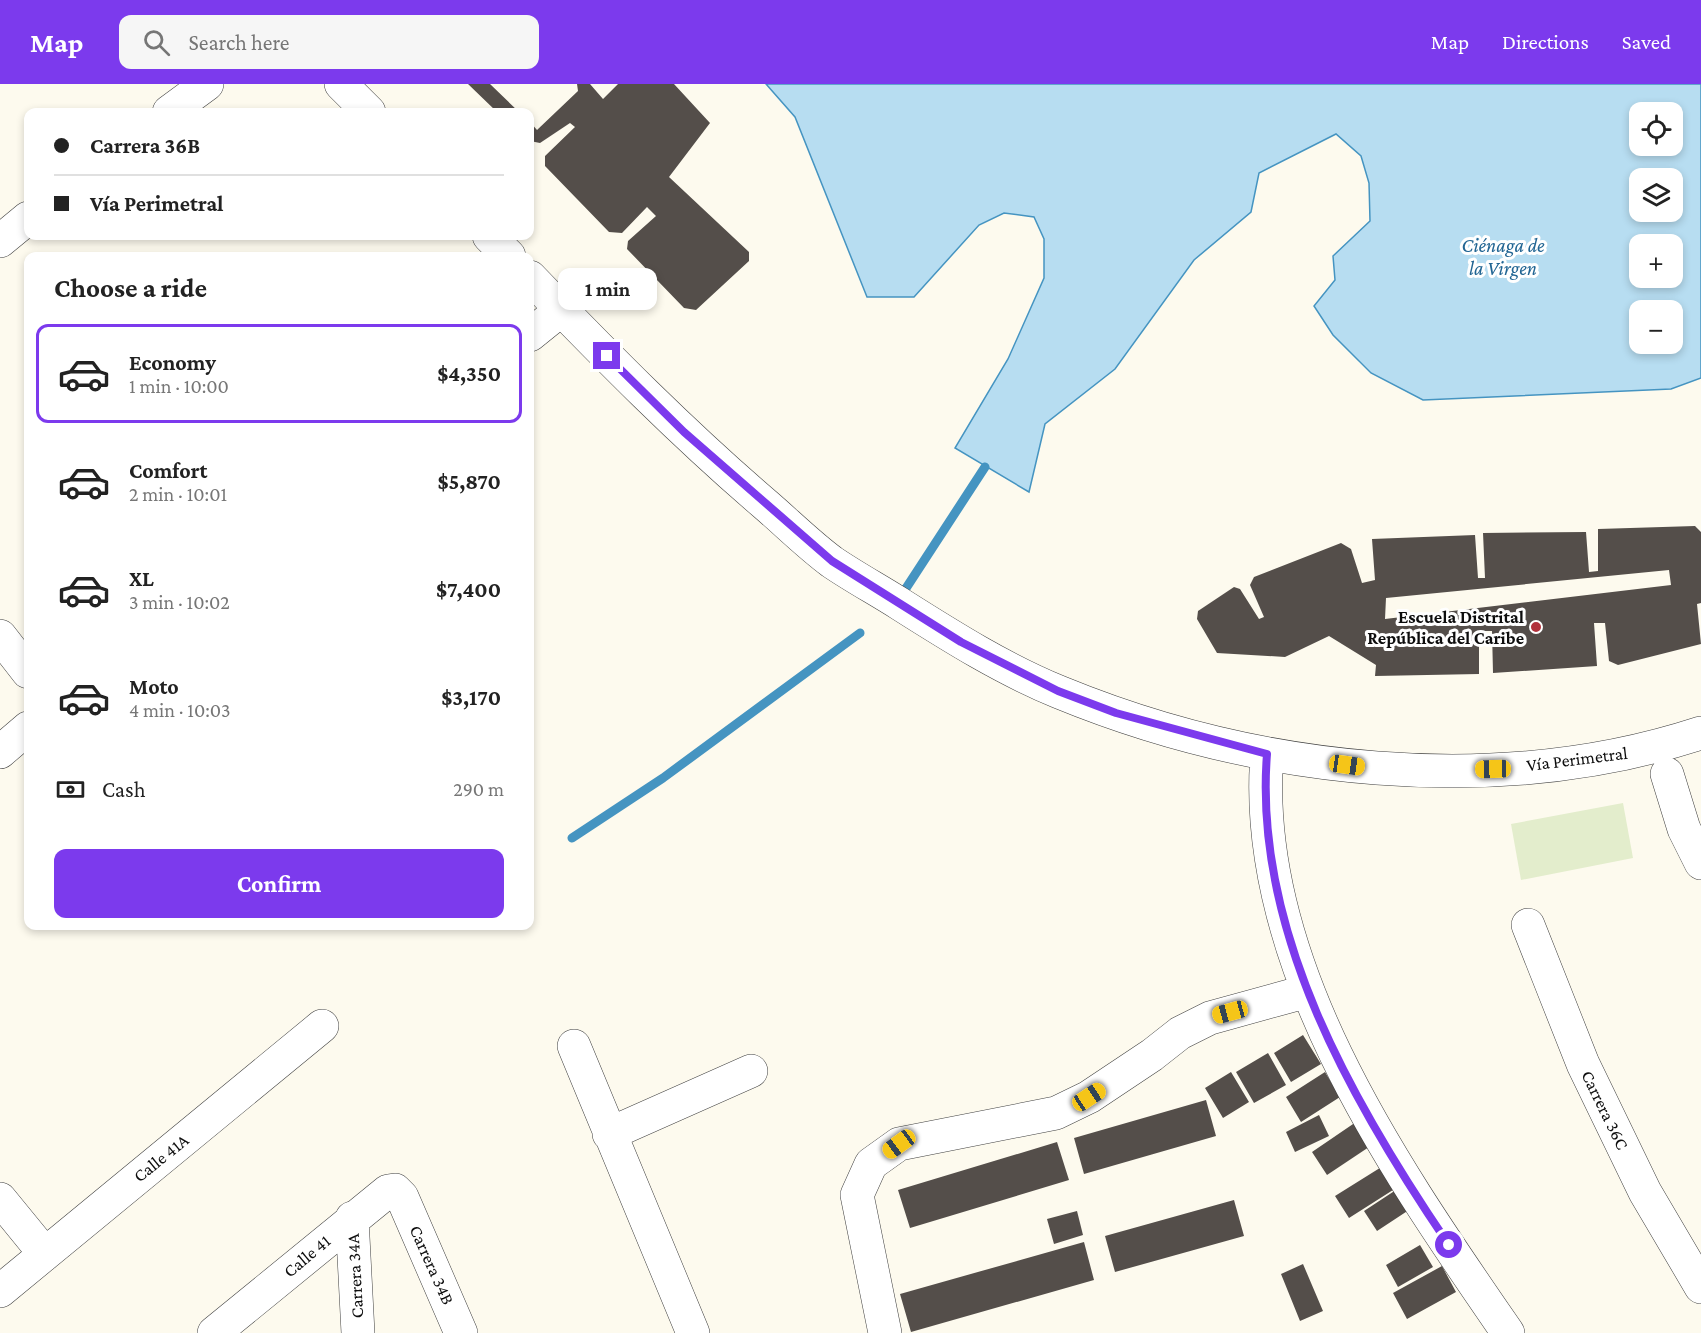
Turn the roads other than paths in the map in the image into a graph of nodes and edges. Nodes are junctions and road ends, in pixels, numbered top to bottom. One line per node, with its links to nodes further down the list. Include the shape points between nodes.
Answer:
1 (207, 84): 3 (street)
2 (341, 84): 4 (street)
3 (174, 108)
4 (365, 108)
5 (24, 221): 7 (street)
6 (493, 240): 8 (street)
7 (0, 241)
8 (505, 252)
9 (534, 281): 10 (street, Vía Perimetral)
10 (561, 310): 11 (street); 17 (street, Vía Perimetral, via 684,432 832,561 961,642 1058,691 1135,720)
11 (534, 332)
12 (0, 636): 13 (street)
13 (24, 667)
14 (24, 731): 16 (street)
15 (1701, 733): 17 (street, Vía Perimetral, via 1659,747 1591,761 1493,769 1388,770)
16 (0, 752)
17 (1267, 754): 21 (street, via 1271,868 1288,936)
18 (1667, 774): 19 (street, via 1684,829)
19 (1701, 863)
20 (1528, 925): 30 (street, Carrera 36C, via 1583,1064 1645,1192)
21 (1308, 991): 36 (street, via 1210,1018 1180,1033 1089,1097 1056,1113 899,1144 871,1164 857,1195); 37 (street, via 1351,1083 1413,1192)
22 (322, 1026): 29 (street, Calle 41A)
23 (574, 1046): 25 (street)
24 (750, 1071): 25 (street)
25 (609, 1134): 35 (street)
26 (402, 1197): 28 (street, Calle 41, via 395,1190 388,1191); 34 (street, Carrera 34B)
27 (0, 1199): 29 (street)
28 (352, 1218): 32 (street, Calle 41); 33 (street, Carrera 34A)
29 (45, 1254): 31 (street, Calle 41A)
30 (1701, 1287)
31 (0, 1291)
32 (214, 1333)
33 (358, 1333)
34 (461, 1333)
35 (693, 1333)
36 (885, 1333)
37 (1508, 1333)

